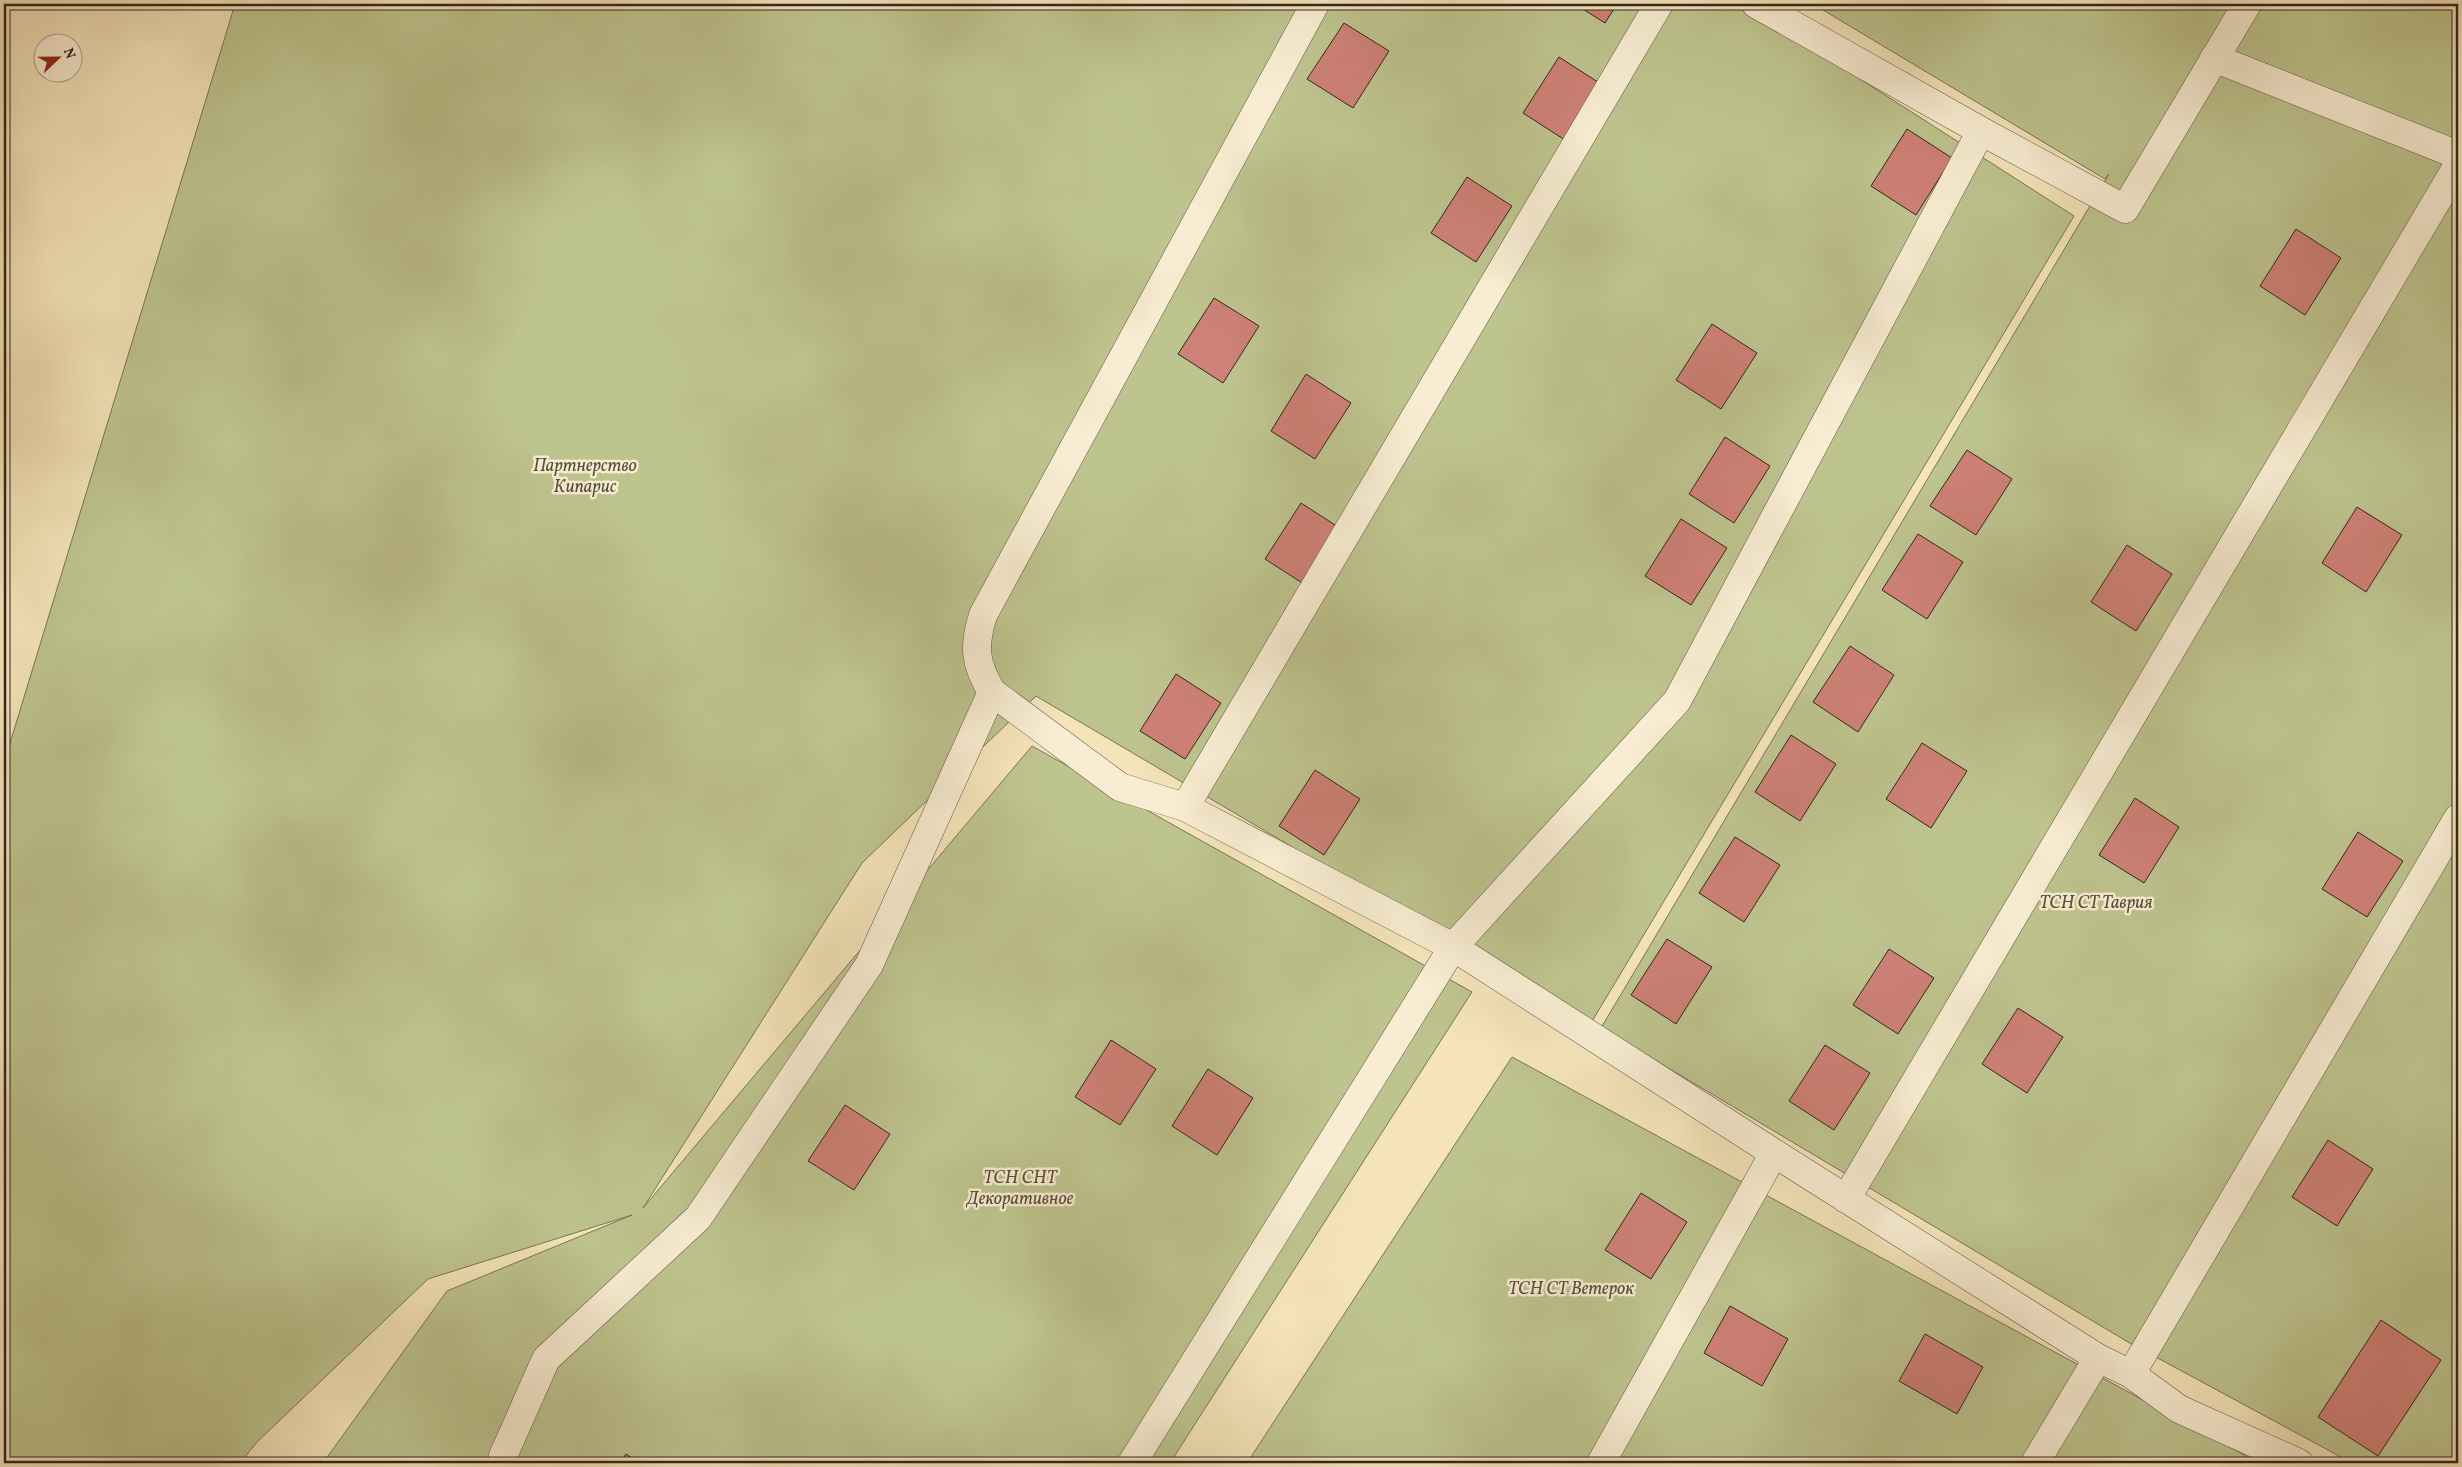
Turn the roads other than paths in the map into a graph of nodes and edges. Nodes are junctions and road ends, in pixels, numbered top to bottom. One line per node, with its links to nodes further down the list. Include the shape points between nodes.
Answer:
1 (1315, 4): 9 (street, via 983,615 976,655)
2 (1659, 4): 10 (street)
3 (1756, 4): 6 (street)
4 (2247, 4): 5 (street)
5 (2214, 58): 6 (street, via 2125,209); 7 (street)
6 (1981, 131): 12 (street, via 1677,702)
7 (2458, 155)
8 (2458, 165): 14 (street)
9 (992, 692): 10 (street, via 1120,787); 17 (street, via 869,965 698,1218 546,1360)
10 (1185, 807): 12 (street)
11 (2458, 818): 16 (street)
12 (1453, 946): 13 (street); 18 (street)
13 (1774, 1153): 14 (street); 19 (street)
14 (1846, 1199): 15 (street)
15 (2098, 1358): 16 (street); 20 (street)
16 (2130, 1374): 21 (street, via 2179,1409)
17 (502, 1463)
18 (1132, 1463)
19 (1601, 1463)
20 (2035, 1463)
21 (2299, 1463)

